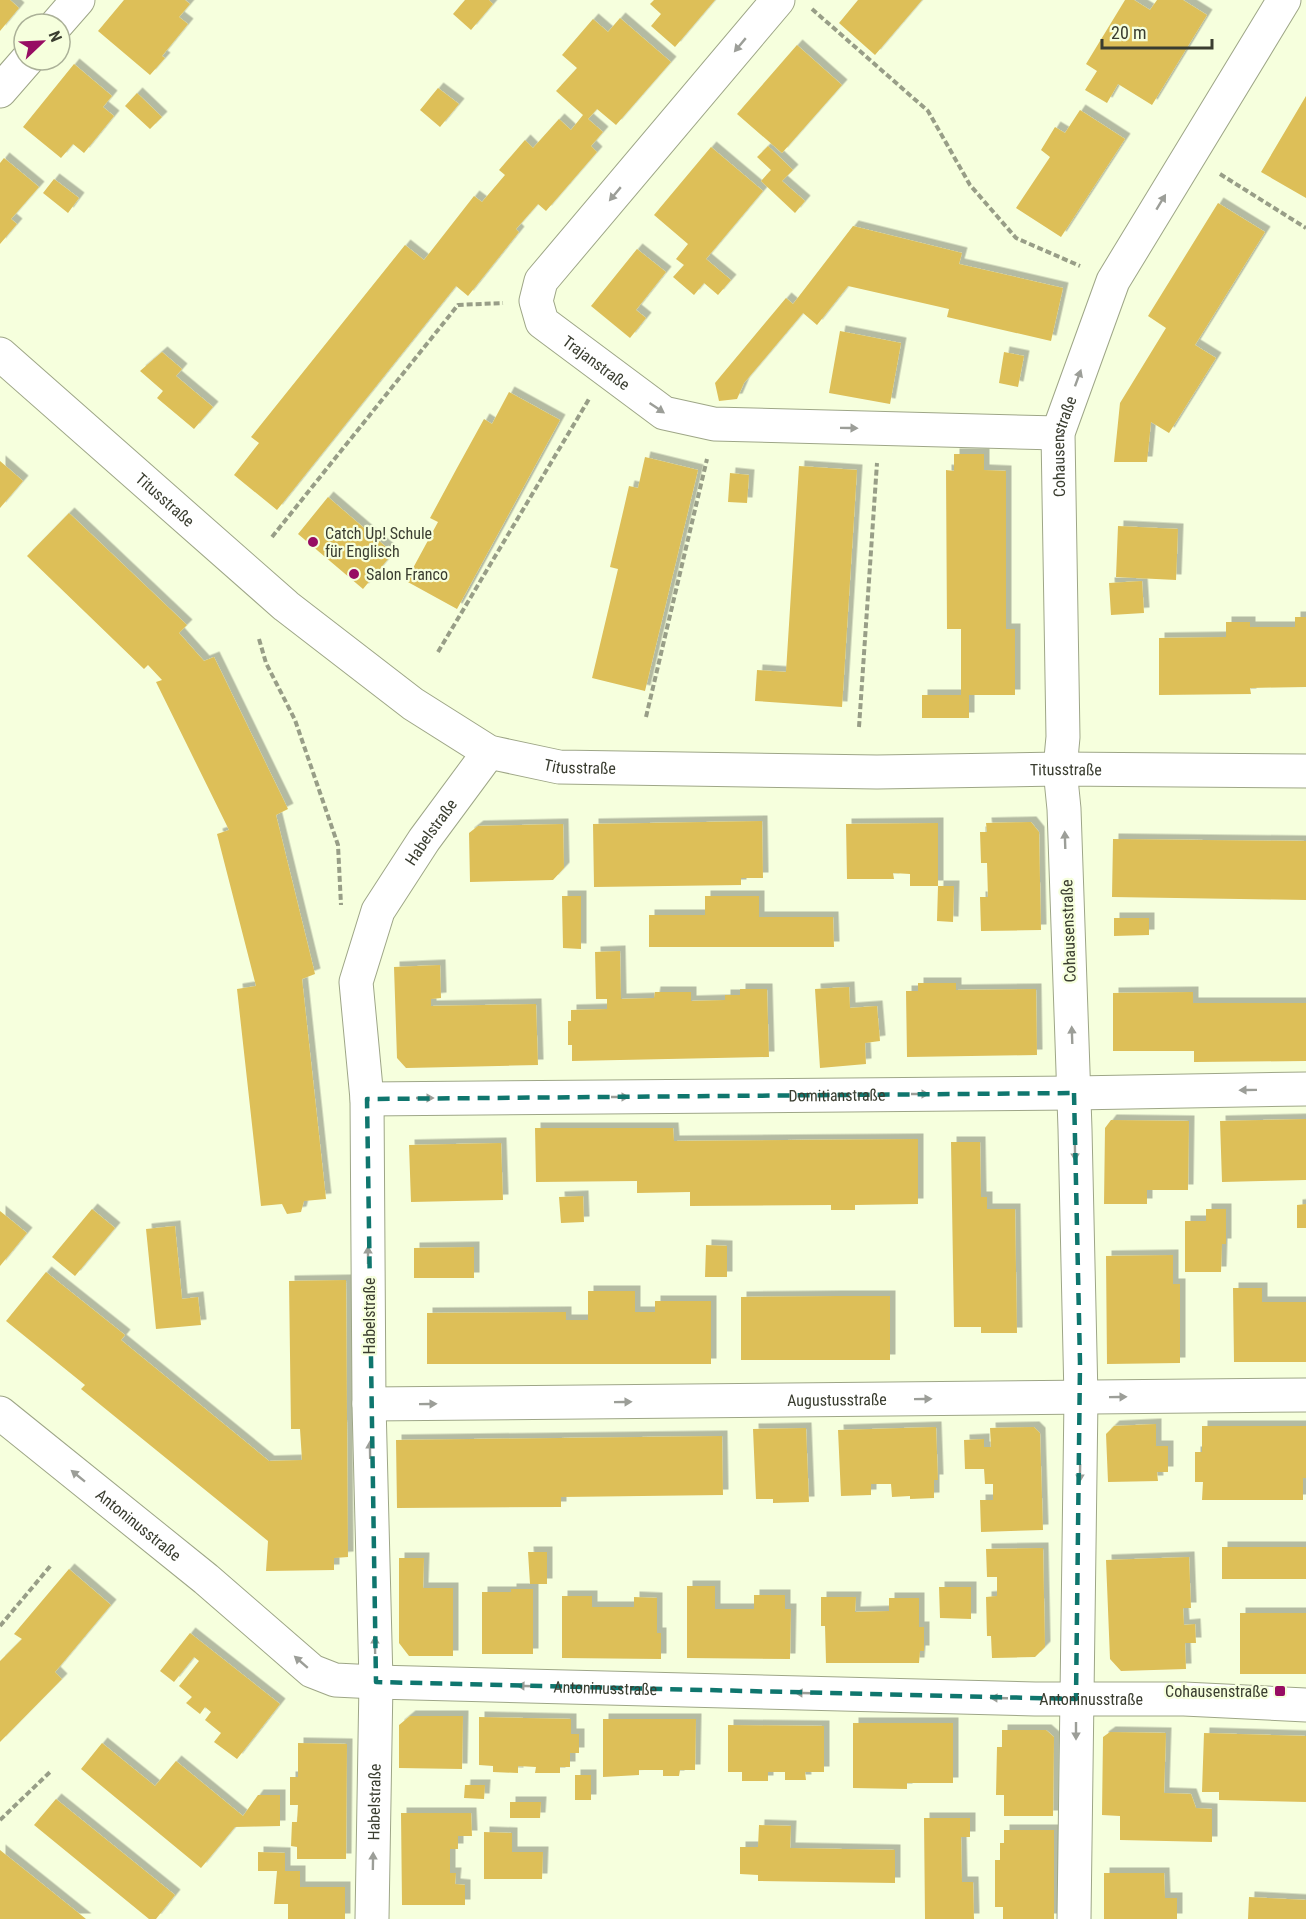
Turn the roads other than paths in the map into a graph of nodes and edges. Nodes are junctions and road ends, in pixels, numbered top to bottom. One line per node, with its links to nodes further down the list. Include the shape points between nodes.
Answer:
1 (78, 0): 4 (street)
2 (1284, 0): 8 (street, Cohausenstraße, one-way to 2, via 1113,281)
3 (792, 2): 8 (street, Trajanstraße, one-way to 8, via 541,281 536,301 542,322 663,413 714,424)
4 (68, 12)
5 (17, 72): 6 (street)
6 (0, 92)
7 (0, 354): 9 (street, Titusstraße, via 286,606 413,705)
8 (1058, 433): 10 (street, Cohausenstraße, via 1063,737)
9 (489, 752): 10 (street, Titusstraße, via 559,767 878,772); 14 (street, Habelstraße, via 378,911 356,982)
10 (1060, 769): 11 (street, Titusstraße); 13 (street, Cohausenstraße, one-way to 10)
11 (1306, 771)
12 (1306, 1089): 13 (street, Domitianstraße, one-way to 13)
13 (1074, 1093): 14 (street, Domitianstraße, one-way to 13); 16 (street, Cohausenstraße, one-way to 16)
14 (367, 1099): 17 (street, Habelstraße, one-way to 14)
15 (1306, 1395): 16 (street, Augustusstraße, one-way to 15)
16 (1081, 1398): 17 (street, Augustusstraße, one-way to 16); 20 (street, Cohausenstraße, one-way to 20)
17 (369, 1404): 19 (street, Habelstraße, one-way to 17)
18 (0, 1413): 19 (street, Antoninusstraße, one-way to 18, via 335,1680 312,1671 206,1579)
19 (376, 1683): 20 (street, Antoninusstraße, one-way to 19); 22 (street, Habelstraße, one-way to 19)
20 (1076, 1699): 21 (street, Antoninusstraße); 23 (street, Cohausenstraße, one-way to 23)
21 (1306, 1705)
22 (372, 1919)
23 (1074, 1919)

